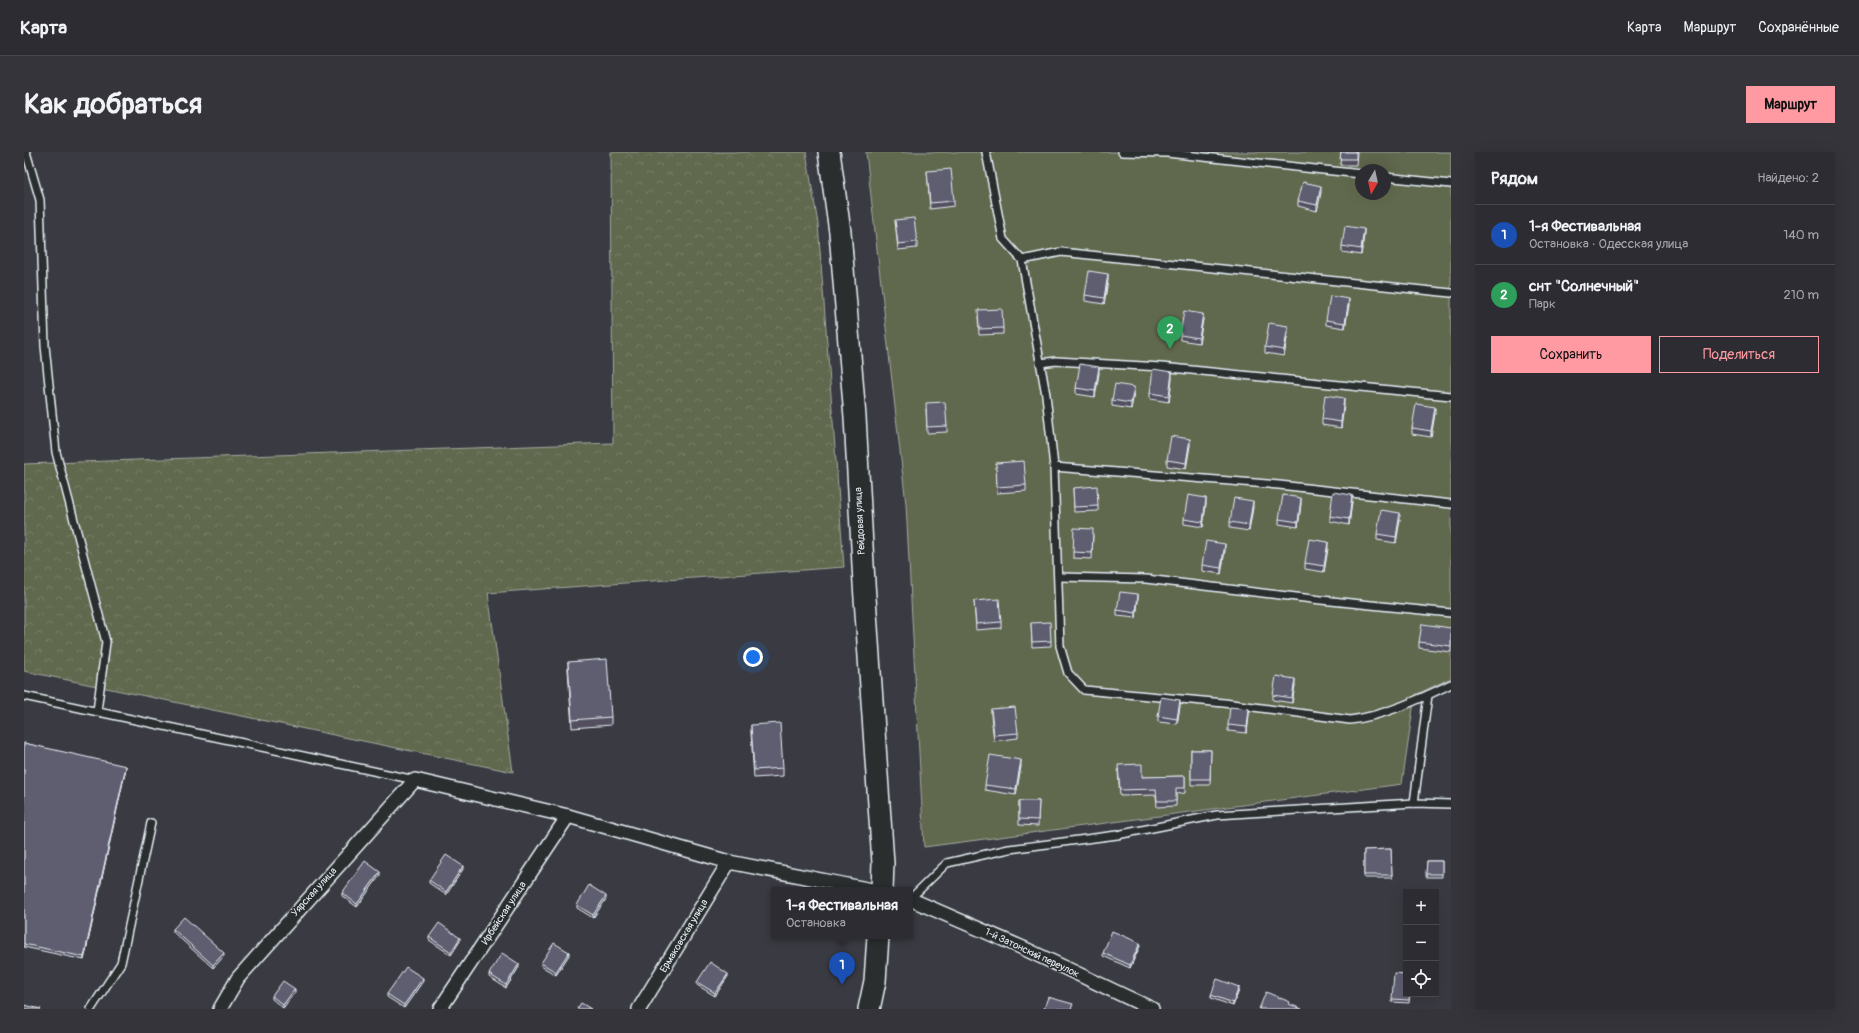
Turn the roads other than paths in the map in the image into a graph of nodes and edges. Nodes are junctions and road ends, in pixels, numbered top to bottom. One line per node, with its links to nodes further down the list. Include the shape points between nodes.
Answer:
1 (26, 152): 19 (lane, via 40,200 44,346 56,452 106,642)
2 (829, 152): 27 (main road, Рейдовая улица, via 840,232 855,417 883,863)
3 (986, 152): 8 (lane, via 1003,239)
4 (1122, 152): 5 (lane, via 1166,153)
5 (1355, 173)
6 (1391, 178): 7 (lane)
7 (1451, 184)
8 (1022, 260): 9 (lane, via 1061,252); 10 (lane)
9 (1451, 293)
10 (1040, 363): 11 (lane, via 1056,361 1161,367); 12 (lane)
11 (1451, 396)
12 (1054, 467): 13 (lane, via 1279,485); 14 (lane)
13 (1451, 504)
14 (1059, 577): 15 (lane, via 1146,579); 17 (lane, via 1060,646 1068,673 1084,690 1224,703 1350,720 1366,718)
15 (1451, 613)
16 (1451, 684): 17 (lane)
17 (1428, 695): 21 (lane)
18 (24, 696): 19 (lane)
19 (97, 712): 20 (lane)
20 (415, 780): 23 (street); 32 (street, Уярская улица, via 238,978)
21 (1414, 803): 22 (lane); 28 (lane, via 1217,815 1117,835 1009,849 948,863)
22 (1451, 804)
23 (568, 816): 25 (street); 33 (street, Ирбейская улица)
24 (151, 823): 31 (lane, via 121,963)
25 (729, 862): 26 (street); 34 (street, Ермаковская улица)
26 (857, 887)
27 (882, 887)
28 (913, 896)
29 (913, 900): 36 (street, 1-й Затонский переулок, via 1023,948)
30 (878, 939): 35 (main road, via 875,981)
31 (91, 1009)
32 (220, 1009)
33 (440, 1009)
34 (639, 1009)
35 (869, 1009)
36 (1152, 1009)

